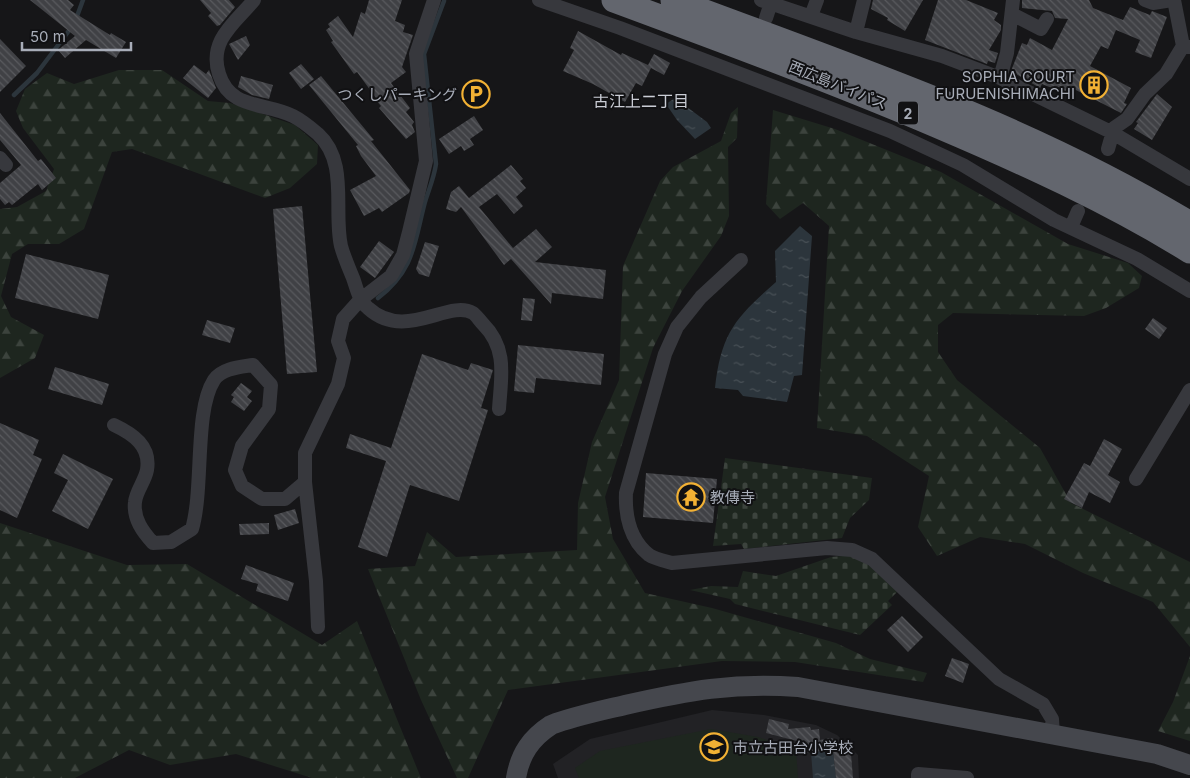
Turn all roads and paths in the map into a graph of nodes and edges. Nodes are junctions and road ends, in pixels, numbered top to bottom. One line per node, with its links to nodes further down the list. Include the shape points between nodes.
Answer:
1 (254, 0): 28 (street, via 223,36 217,52 218,72 225,90 234,98 293,116 319,135 332,154 338,186 341,245)
2 (434, 0): 28 (street, via 416,54 425,174 403,255 391,276)
3 (539, 0): 24 (street, via 750,73 850,115 963,165)
4 (614, 0): 25 (highway, 西広島バイパス / 2, via 846,87 1003,154 1090,195)
5 (673, 0): 23 (highway, 西広島バイパス / 2, via 1013,132 1111,180)
6 (817, 0): 13 (street)
7 (864, 0): 16 (street)
8 (1013, 0): 12 (street)
9 (1145, 0): 10 (street, via 1153,3)
10 (1173, 0): 17 (street)
11 (766, 2): 13 (street); 14 (street)
12 (1012, 14): 15 (street, via 1041,29); 18 (street)
13 (811, 16): 16 (street)
14 (766, 18)
15 (1047, 18)
16 (856, 32): 18 (street, via 942,56)
17 (1186, 47): 19 (street, via 1127,119)
18 (1000, 78): 19 (street)
19 (1111, 132): 20 (street); 21 (street)
20 (1108, 150)
21 (1190, 179)
22 (1078, 211): 24 (street)
23 (1190, 224)
24 (1071, 228): 27 (street, via 1137,259)
25 (1190, 251)
26 (741, 260): 35 (street, via 701,297 677,327 665,354 626,493 625,516 635,538 649,555 672,563 827,548 852,550 872,559 999,679 1043,704 1052,719)
27 (1190, 291)
28 (360, 300): 30 (street, via 382,317 398,321 419,321 455,310 472,313 495,336 502,358); 33 (street, via 343,319 338,340 344,358 338,384 305,452)
29 (1190, 390): 32 (street)
30 (499, 409)
31 (114, 425): 33 (street, via 131,433 145,448 147,469 135,503 140,528 154,543 171,542 192,528 197,511 205,402 215,378 233,368 253,365 270,385 269,408 242,446 237,462 235,470 242,486 262,499 285,499)
32 (1136, 478)
33 (305, 482): 34 (street)
34 (318, 627)
35 (1053, 735): 36 (street, via 1157,754); 37 (street, via 798,686 720,686 551,724 536,735 525,750)
36 (1190, 765)
37 (516, 778)
38 (918, 778): 39 (street, via 918,774)
39 (967, 778)

